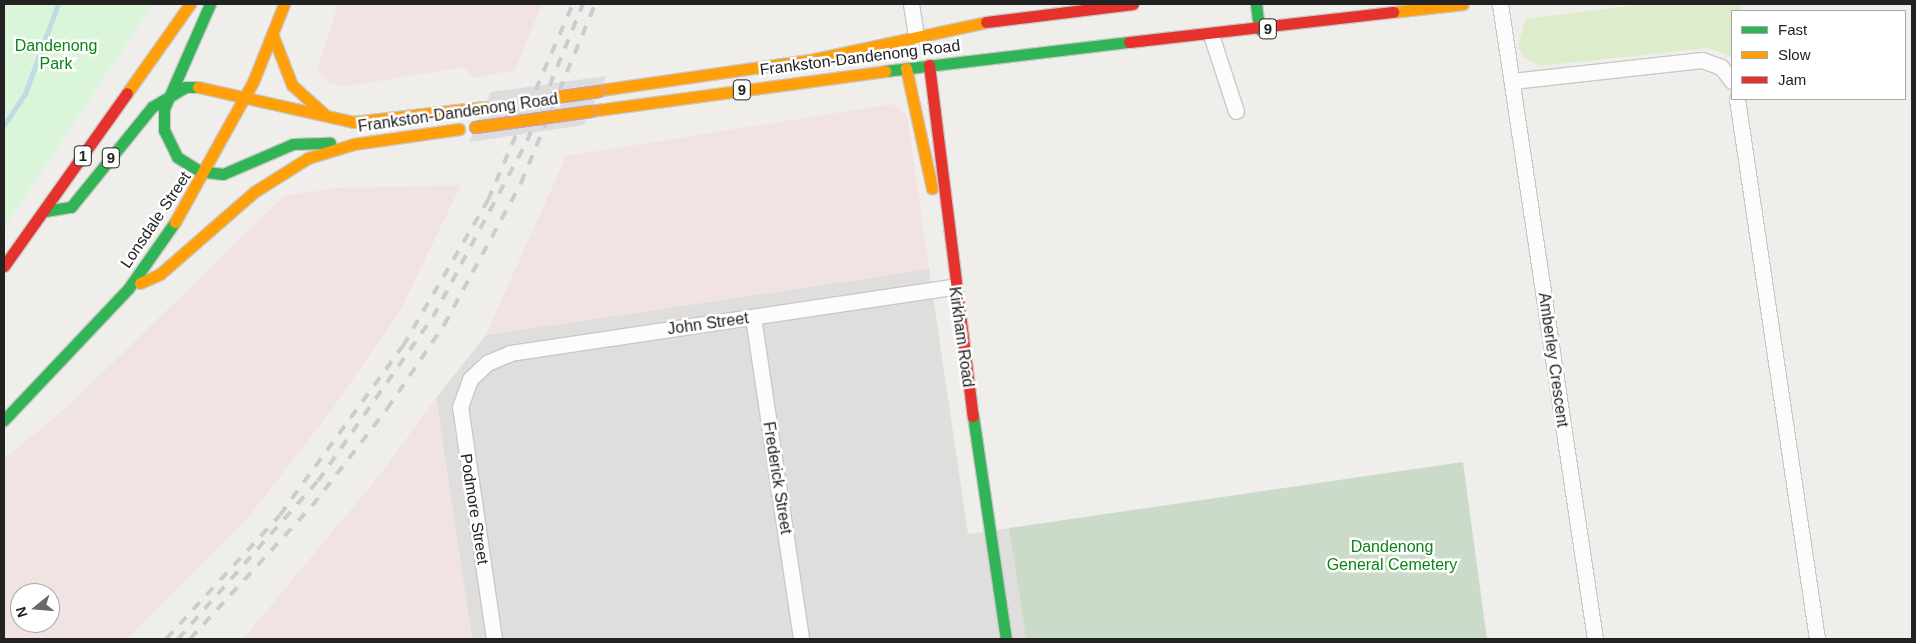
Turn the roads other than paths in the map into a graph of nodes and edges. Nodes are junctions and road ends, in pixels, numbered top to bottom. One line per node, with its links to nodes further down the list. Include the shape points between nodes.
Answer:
1 (190, 4): 26 (main road, 1)
2 (210, 4): 17 (main road)
3 (284, 4): 11 (main road, Lonsdale Street)
4 (911, 4): 12 (street, Kirkham Road)
5 (1133, 4): 12 (main road, Frankston-Dandenong Road / 9, via 982,23)
6 (1256, 4): 9 (main road)
7 (1463, 4): 9 (main road, Frankston-Dandenong Road / 9)
8 (1500, 4): 16 (street, Amberley Crescent)
9 (1259, 30): 10 (main road, Frankston-Dandenong Road / 9)
10 (1211, 35): 13 (main road, Frankston-Dandenong Road / 9); 22 (street)
11 (273, 36): 18 (main road, Lonsdale Street); 23 (main road, via 295,89)
12 (916, 37): 13 (main road, Kirkham Road); 14 (main road, Kirkham Road); 19 (main road, Frankston-Dandenong Road / 9, bridge, via 815,59)
13 (929, 65): 14 (main road, Frankston-Dandenong Road / 9); 28 (main road, Kirkham Road)
14 (906, 68): 24 (main road, Frankston-Dandenong Road / 9, bridge); 28 (main road)
15 (1731, 80): 16 (street, via 1721,67 1702,60)
16 (1512, 81): 36 (street, Amberley Crescent)
17 (170, 92): 18 (main road, 9, via 199,86); 25 (main road, via 163,119 170,145 182,161); 26 (main road, 9, via 152,107 71,206)
18 (245, 98): 23 (main road, Frankston-Dandenong Road / 9); 25 (main road, Lonsdale Street)
19 (542, 99)
20 (1737, 100): 37 (street)
21 (489, 106): 23 (main road, Frankston-Dandenong Road / 9, via 365,122)
22 (1236, 111)
23 (332, 119)
24 (354, 144): 25 (main road, via 298,143 234,173); 29 (main road, Frankston-Dandenong Road / 9, via 315,155 276,177 160,274)
25 (206, 174): 29 (main road, Lonsdale Street, via 167,237)
26 (45, 211): 27 (main road, 1)
27 (4, 266)
28 (953, 285): 30 (street, John Street); 35 (main road, Kirkham Road)
29 (128, 289): 32 (main road, Lonsdale Street)
30 (752, 317): 31 (street, John Street, via 510,353 486,363); 34 (street, Frederick Street)
31 (470, 379): 33 (street, Podmore Street, via 463,393 461,420)
32 (4, 420)
33 (494, 639)
34 (801, 639)
35 (1006, 639)
36 (1594, 639)
37 (1817, 639)

